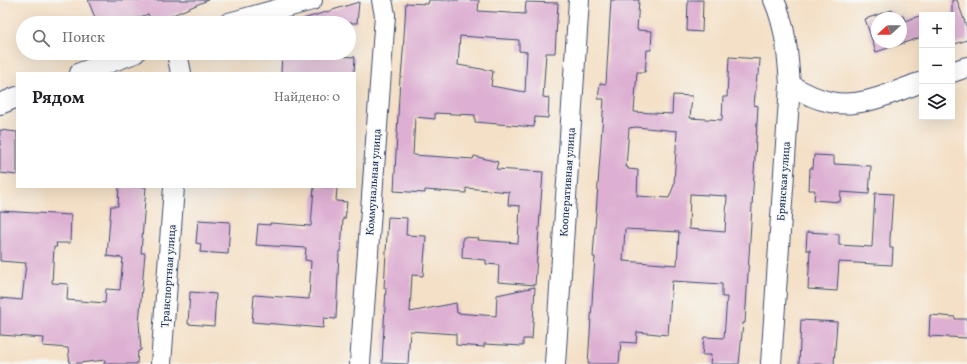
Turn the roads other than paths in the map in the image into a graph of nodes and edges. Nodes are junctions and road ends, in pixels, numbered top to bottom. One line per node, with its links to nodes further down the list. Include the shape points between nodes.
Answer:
1 (312, 0): 5 (street)
2 (382, 0): 18 (street, Коммунальная улица, via 385,15)
3 (580, 0): 19 (street, Кооперативная улица)
4 (774, 0): 13 (street, Брянская улица, via 786,40)
5 (254, 16)
6 (116, 60): 10 (street)
7 (178, 60): 11 (street)
8 (967, 67): 9 (street)
9 (955, 71)
10 (83, 72)
11 (181, 72)
12 (919, 83): 13 (street, via 854,104 829,102)
13 (790, 85): 20 (street, Брянская улица)
14 (16, 97): 15 (street)
15 (0, 104)
16 (174, 188): 17 (street, Транспортная улица)
17 (161, 364)
18 (360, 364)
19 (555, 364)
20 (772, 364)

